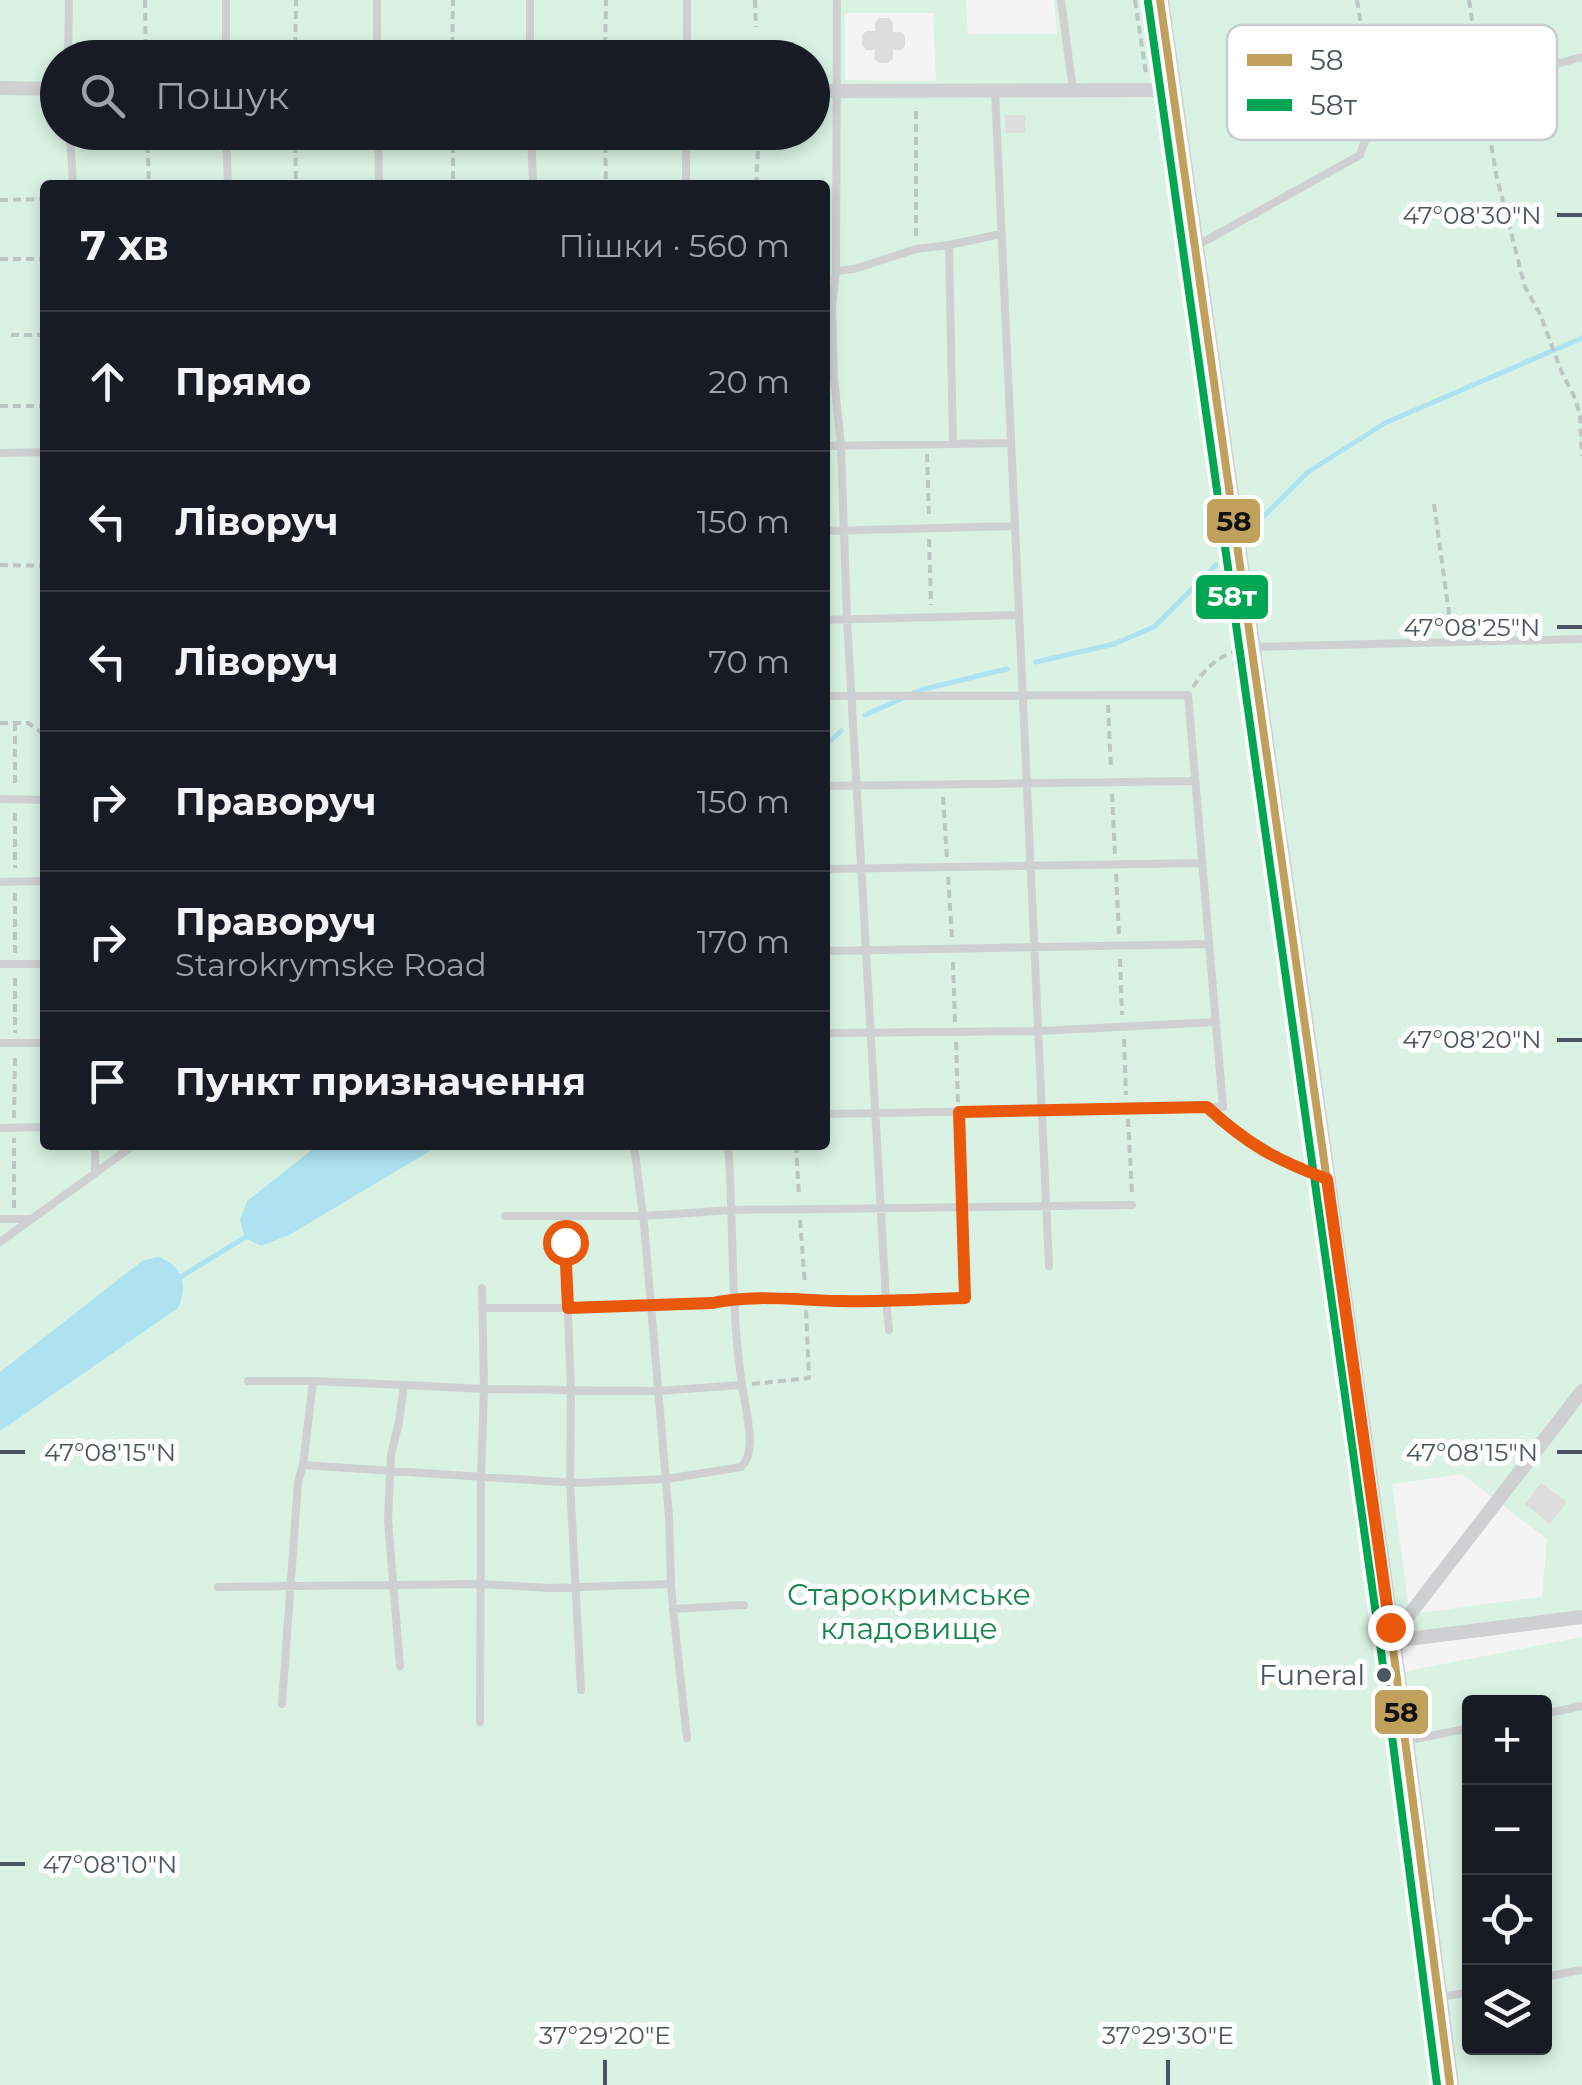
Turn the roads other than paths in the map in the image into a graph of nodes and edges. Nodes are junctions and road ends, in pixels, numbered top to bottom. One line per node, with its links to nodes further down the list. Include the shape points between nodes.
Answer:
1 (70, 0): 9 (lane)
2 (226, 0): 10 (lane)
3 (377, 0): 11 (lane)
4 (530, 0): 12 (lane)
5 (687, 0): 13 (lane)
6 (837, 0): 20 (lane)
7 (1062, 0): 22 (lane)
8 (1160, 0): 18 (street)
9 (69, 40)
10 (226, 40)
11 (377, 40)
12 (530, 40)
13 (687, 40)
14 (1582, 57): 15 (lane)
15 (1557, 64)
16 (0, 88): 17 (street)
17 (40, 89)
18 (1173, 90): 22 (street); 36 (street)
19 (830, 91): 20 (street)
20 (837, 91): 21 (street); 37 (lane)
21 (994, 91): 22 (street); 34 (lane)
22 (1073, 92)
23 (1365, 140): 36 (lane, via 1360,155)
24 (71, 150): 29 (lane)
25 (227, 150): 30 (lane)
26 (378, 150): 31 (lane)
27 (532, 150): 32 (lane)
28 (686, 150): 33 (lane)
29 (72, 180)
30 (228, 180)
31 (379, 180)
32 (533, 180)
33 (686, 180)
34 (1001, 234): 35 (lane); 40 (lane)
35 (949, 245): 37 (lane); 41 (lane)
36 (1196, 246): 53 (street)
37 (836, 270): 38 (lane)
38 (830, 298)
39 (830, 331): 43 (lane)
40 (1011, 443): 41 (lane); 46 (lane)
41 (953, 444): 43 (lane)
42 (830, 446): 43 (lane)
43 (841, 446): 47 (lane)
44 (40, 452): 45 (lane)
45 (0, 453)
46 (1015, 526): 47 (lane); 49 (lane)
47 (844, 531): 48 (lane); 51 (lane)
48 (830, 532)
49 (1019, 615): 51 (lane); 54 (lane)
50 (830, 620): 51 (lane)
51 (846, 620): 56 (lane)
52 (1582, 640): 53 (lane)
53 (1252, 647): 132 (street)
54 (1023, 695): 56 (lane); 57 (lane, via 1188,695); 58 (lane)
55 (830, 696): 56 (lane)
56 (851, 696): 59 (lane)
57 (1195, 781): 58 (lane); 63 (lane)
58 (1027, 783): 59 (lane); 64 (lane)
59 (857, 785): 60 (lane); 66 (lane)
60 (830, 786)
61 (0, 800): 62 (lane)
62 (40, 800)
63 (1202, 864): 64 (lane); 69 (lane)
64 (1031, 866): 66 (lane); 70 (lane)
65 (830, 869): 66 (lane)
66 (862, 869): 71 (lane)
67 (40, 881): 68 (lane)
68 (0, 882)
69 (1209, 944): 70 (lane); 75 (lane)
70 (1035, 947): 71 (lane); 76 (lane)
71 (867, 950): 72 (lane); 77 (lane)
72 (830, 951)
73 (0, 964): 74 (lane)
74 (40, 964)
75 (1216, 1022): 76 (lane); 81 (lane, via 1224,1107)
76 (1039, 1030): 77 (lane); 81 (lane)
77 (872, 1032): 78 (lane); 83 (lane)
78 (830, 1033)
79 (40, 1042): 80 (lane)
80 (0, 1043)
81 (1042, 1110): 83 (lane); 92 (lane)
82 (830, 1114): 83 (lane)
83 (876, 1114): 94 (lane)
84 (40, 1127): 85 (lane)
85 (0, 1128)
86 (95, 1150): 90 (lane)
87 (127, 1150): 90 (lane)
88 (635, 1150): 98 (lane)
89 (728, 1150): 95 (lane)
90 (96, 1173): 99 (lane)
91 (1132, 1205): 92 (lane)
92 (1047, 1206): 93 (lane); 102 (lane)
93 (962, 1207): 94 (lane); 105 (lane, via 965,1298)
94 (882, 1208): 95 (lane); 105 (lane)
95 (733, 1210): 98 (lane); 104 (lane)
96 (506, 1216): 97 (lane)
97 (568, 1216): 98 (lane); 108 (lane)
98 (644, 1216): 106 (lane)
99 (31, 1218): 100 (lane); 101 (lane)
100 (0, 1219)
101 (0, 1242)
102 (1049, 1266)
103 (482, 1288): 107 (lane)
104 (736, 1298): 105 (lane); 106 (lane); 113 (lane)
105 (886, 1300): 109 (lane)
106 (651, 1306): 108 (lane); 116 (lane)
107 (482, 1308): 108 (lane); 114 (lane)
108 (568, 1308): 115 (lane)
109 (888, 1330)
110 (248, 1381): 111 (lane)
111 (314, 1381): 112 (lane); 118 (lane)
112 (404, 1384): 114 (lane); 119 (lane)
113 (742, 1385): 116 (lane); 121 (lane, via 748,1462)
114 (484, 1389): 115 (lane); 120 (lane)
115 (571, 1390): 116 (lane); 122 (lane)
116 (658, 1391): 121 (lane)
117 (1582, 1392): 132 (street)
118 (303, 1465): 119 (lane); 127 (lane)
119 (390, 1472): 120 (lane); 125 (lane)
120 (481, 1478): 122 (lane); 123 (lane)
121 (666, 1479): 122 (lane); 124 (lane)
122 (570, 1482): 128 (lane)
123 (481, 1584): 125 (lane); 128 (lane); 138 (lane)
124 (671, 1584): 128 (lane); 130 (lane)
125 (394, 1586): 127 (lane); 133 (lane)
126 (218, 1587): 127 (lane)
127 (289, 1587): 135 (lane)
128 (575, 1587): 134 (lane)
129 (744, 1605): 130 (lane)
130 (673, 1609): 140 (lane)
131 (1582, 1616): 132 (street)
132 (1392, 1634): 141 (street)
133 (400, 1666)
134 (581, 1690)
135 (282, 1704)
136 (1582, 1706): 137 (lane)
137 (1552, 1712)
138 (480, 1722)
139 (1462, 1730): 141 (lane)
140 (686, 1738)
141 (1405, 1741): 145 (street)
142 (1582, 1970): 143 (lane)
143 (1552, 1976)
144 (1462, 1994): 145 (lane)
145 (1438, 1998): 146 (street)
146 (1450, 2085)

